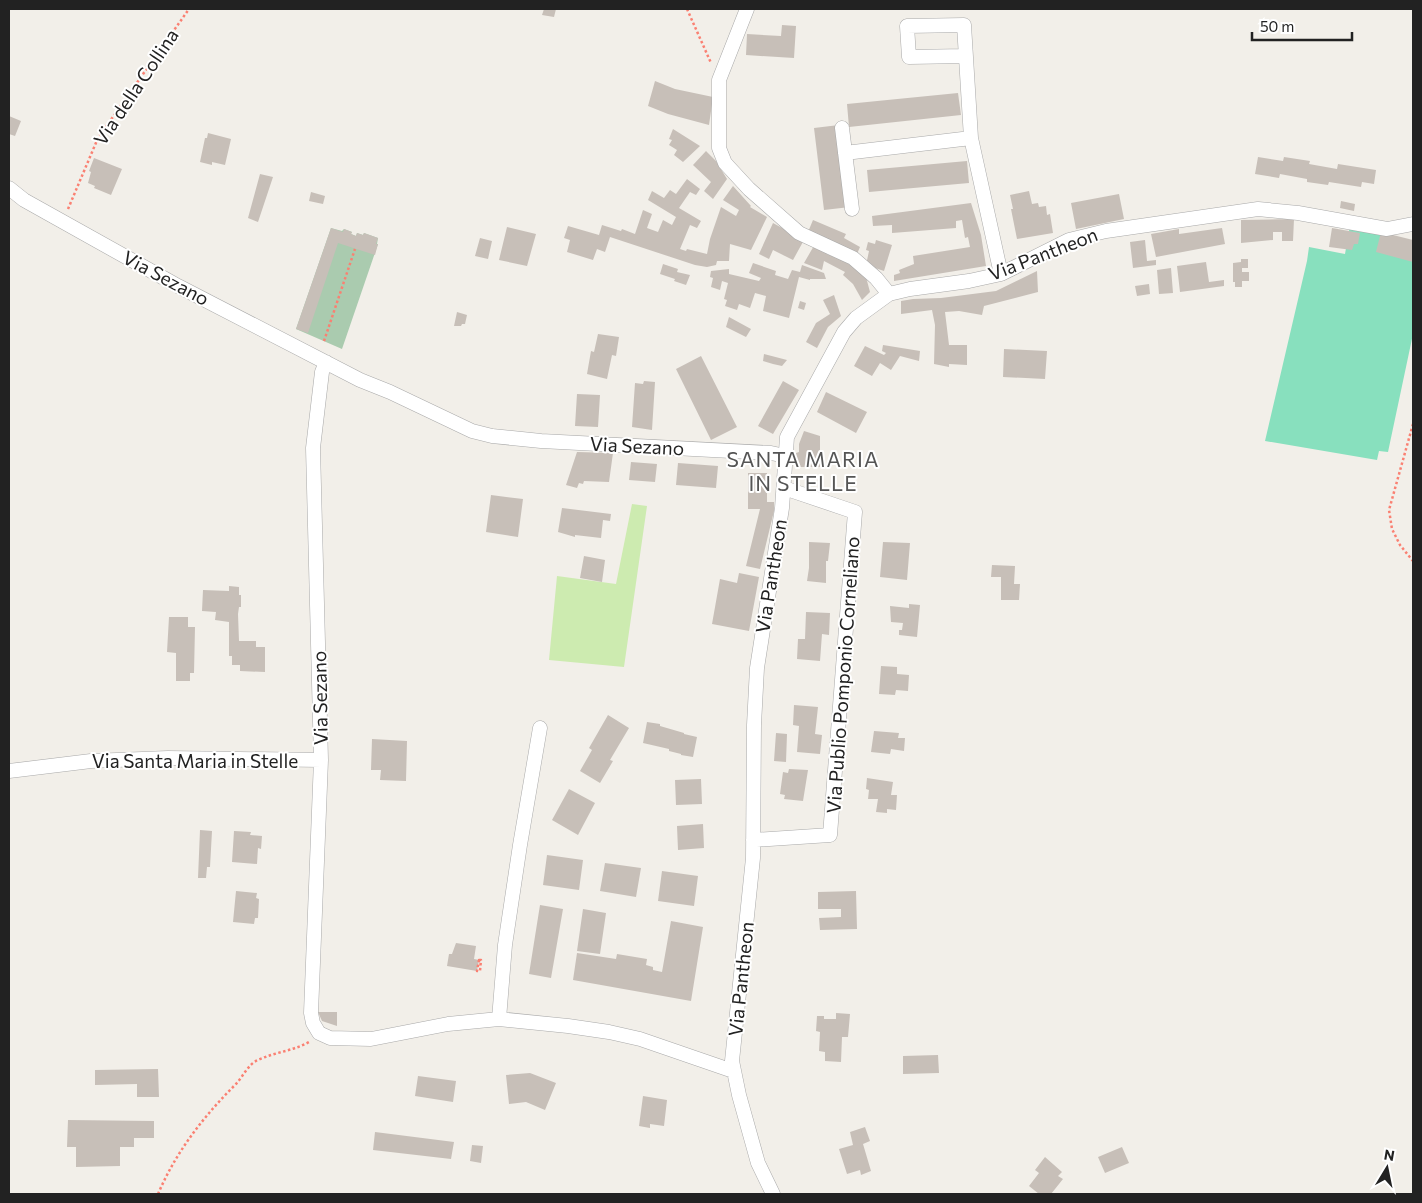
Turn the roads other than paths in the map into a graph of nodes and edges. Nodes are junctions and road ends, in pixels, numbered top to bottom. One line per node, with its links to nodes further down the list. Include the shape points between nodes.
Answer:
1 (747, 9): 10 (street, via 719,80 719,148 725,163 799,234 853,258)
2 (965, 56): 2 (street, via 909,57 907,26 964,25); 4 (street)
3 (842, 128): 5 (street)
4 (971, 138): 5 (street); 9 (street)
5 (845, 153): 7 (street)
6 (9, 188): 11 (street, Via Sezano, via 24,200 178,286)
7 (852, 209)
8 (1413, 224): 9 (street, Via Pantheon, via 1387,229 1298,213 1249,210 1106,231 1070,240)
9 (1001, 274): 10 (street, Via Pantheon)
10 (889, 294): 12 (street, Via Pantheon, via 856,318 844,332 790,429)
11 (326, 362): 12 (street, Via Sezano, via 472,431 492,436); 15 (street, Via Sezano, via 313,448)
12 (785, 456): 13 (street, Via Pantheon)
13 (784, 488): 17 (street, Via Pantheon, via 757,668); 17 (street, Via Publio Pomponio Corneliano, via 855,512 830,835)
14 (540, 728): 18 (street, via 505,945)
15 (321, 760): 16 (street, Via Santa Maria in Stelle, via 168,758 91,761); 18 (street, Via Sezano, via 311,1013 319,1033 330,1038 371,1039 448,1024)
16 (9, 771)
17 (753, 840): 19 (street, Via Pantheon, via 732,1061)
18 (499, 1019): 19 (street, via 609,1032 640,1039)
19 (734, 1071): 20 (street, Via Pantheon, via 758,1163)
20 (773, 1194)

